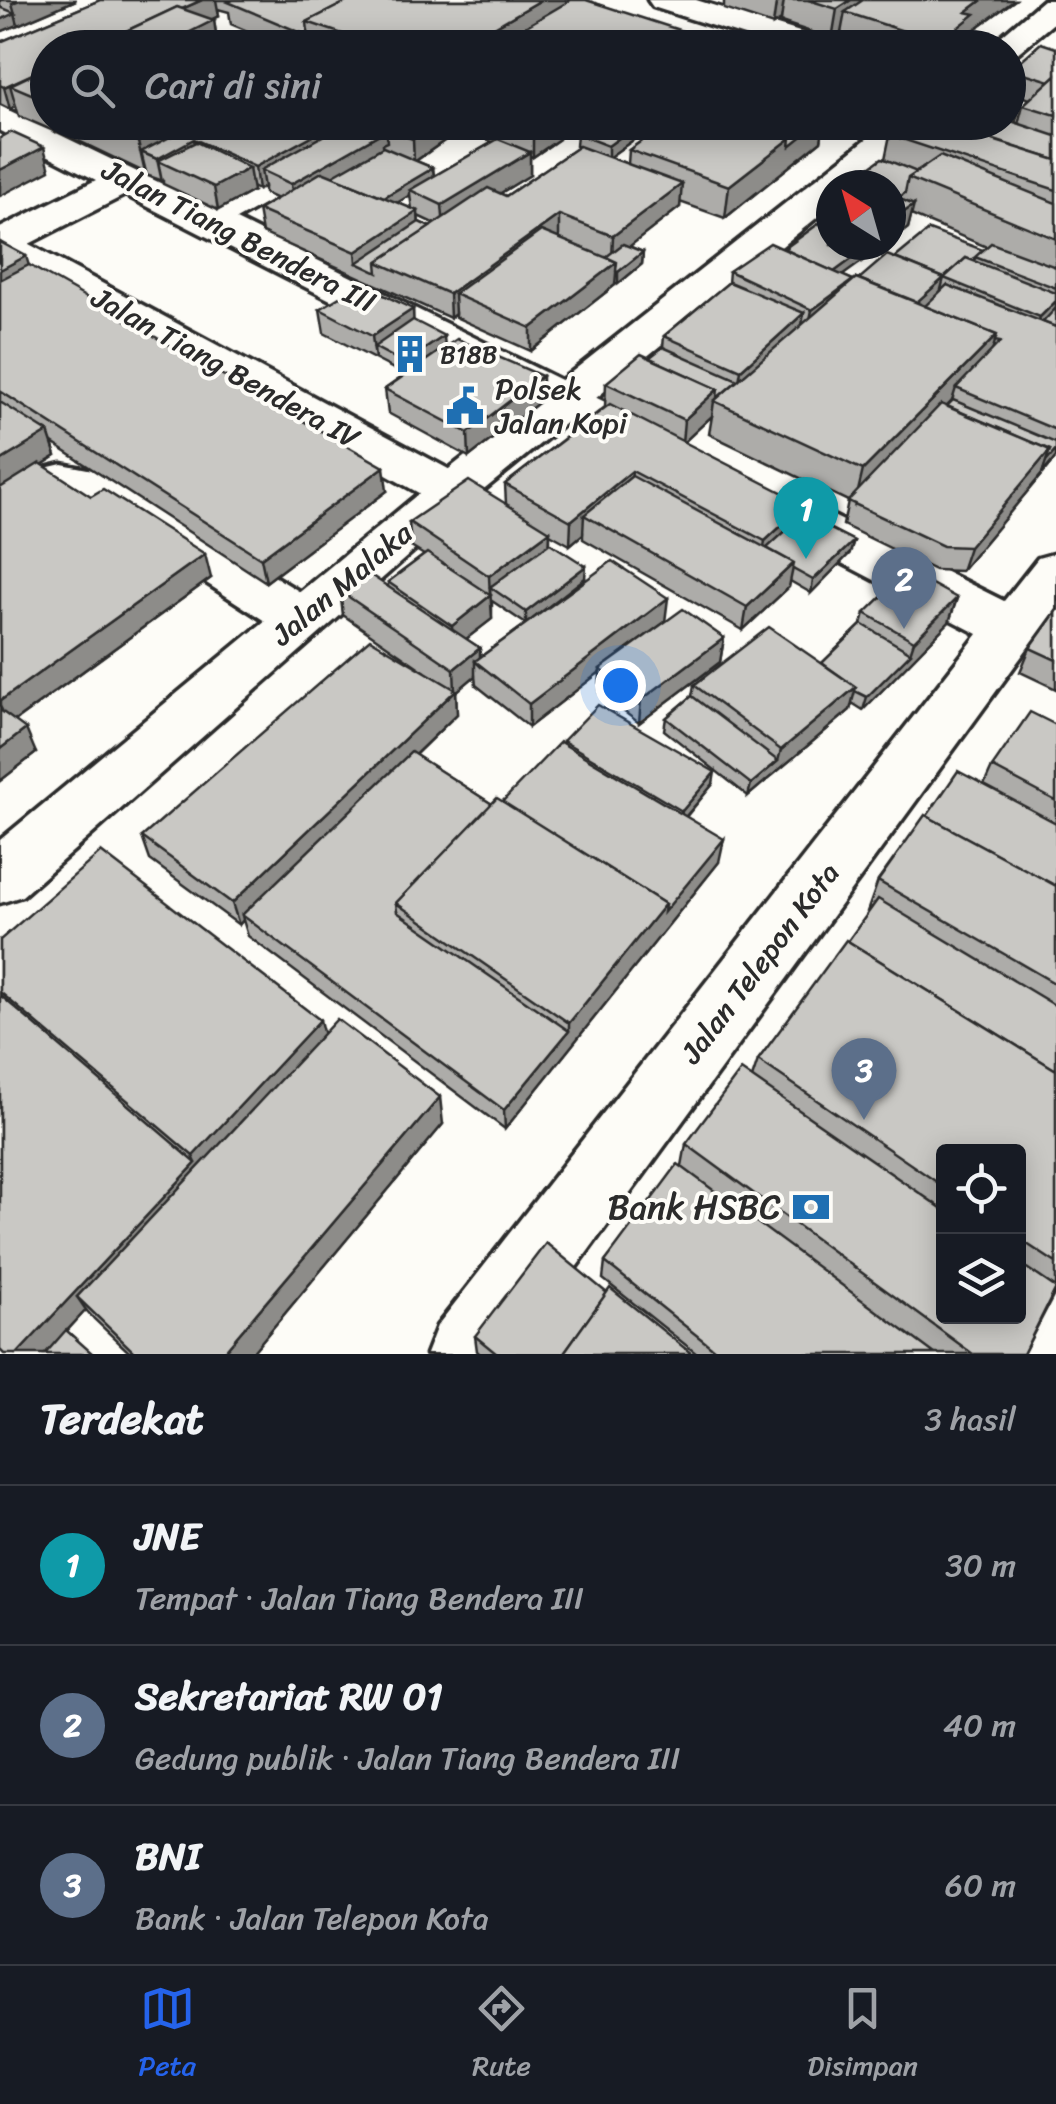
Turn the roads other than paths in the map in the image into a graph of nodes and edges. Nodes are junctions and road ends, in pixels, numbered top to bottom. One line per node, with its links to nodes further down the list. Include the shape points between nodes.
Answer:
1 (685, 3): 3 (street)
2 (1056, 5): 4 (street)
3 (764, 30)
4 (1026, 30)
5 (0, 117): 6 (street, Jalan Tiang Bendera III)
6 (30, 132)
7 (47, 140): 11 (street, Jalan Tiang Bendera III)
8 (889, 140): 10 (street, Jalan Malaka)
9 (321, 157): 14 (street)
10 (852, 170)
11 (114, 173): 13 (street); 14 (street, Jalan Tiang Bendera III); 15 (street)
12 (816, 199): 16 (street, Jalan Malaka)
13 (0, 218)
14 (208, 220): 16 (street, Jalan Tiang Bendera III)
15 (0, 244): 17 (street, Jalan Tiang Bendera IV)
16 (566, 400): 17 (street, Jalan Malaka); 21 (street, Jalan Tiang Bendera III)
17 (452, 492): 20 (street, Jalan Malaka)
18 (0, 507): 20 (street, via 43,481 86,483)
19 (1056, 571): 21 (street, Jalan Telepon Kota)
20 (301, 618): 22 (street, Jalan Malaka)
21 (1013, 629): 23 (street, Jalan Telepon Kota)
22 (0, 878)
23 (465, 1354)

